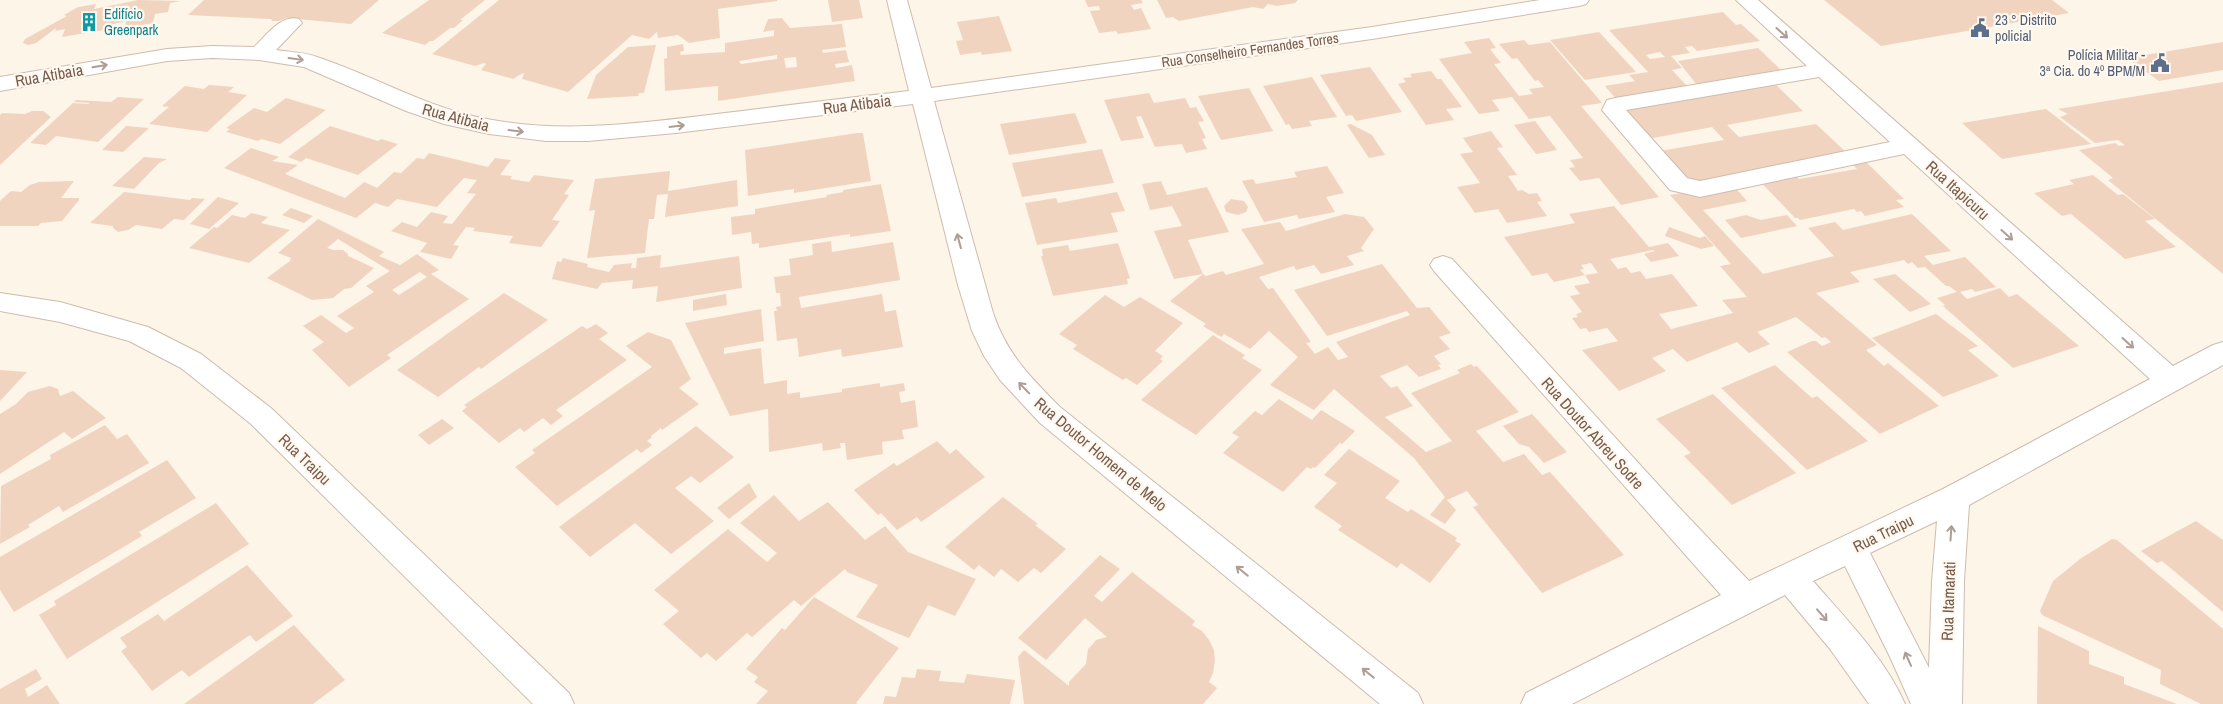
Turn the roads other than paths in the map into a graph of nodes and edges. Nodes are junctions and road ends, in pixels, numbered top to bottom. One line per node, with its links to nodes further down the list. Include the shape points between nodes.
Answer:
1 (897, 0): 8 (street, Rua Doutor Homem de Melo)
2 (1579, 0): 8 (street, Rua Conselheiro Fernandes Torres, via 1372,33)
3 (1746, 0): 6 (street, Rua Itapicuru, one-way to 6)
4 (292, 23): 5 (street)
5 (259, 54): 7 (street, Rua Atibaia, one-way to 5, via 167,55 212,52); 8 (street, Rua Atibaia, one-way to 8, via 309,61 452,119 546,134 653,129)
6 (1824, 70): 9 (street, Rua Itapicuru); 9 (street, via 1615,105 1613,110 1679,184 1700,189)
7 (0, 84)
8 (921, 96): 19 (street, Rua Doutor Homem de Melo, one-way to 8, via 1050,415 1015,379 998,357 982,323)
9 (1908, 146): 13 (street, Rua Itapicuru, one-way to 13)
10 (1443, 265): 17 (street, Rua Doutor Abreu Sodre)
11 (0, 302): 18 (street, Rua Traipu, via 60,312 138,334 191,361 261,416)
12 (2223, 352): 13 (street, Rua Traipu)
13 (2170, 380): 14 (street, Rua Traipu)
14 (1954, 498): 15 (street, Rua Traipu); 23 (street, Rua Itamarati, one-way to 14)
15 (1852, 549): 16 (street, Rua Traipu); 22 (street, one-way to 15)
16 (1790, 578): 17 (street, Rua Traipu); 21 (street, one-way to 21, via 1846,644)
17 (1745, 599): 20 (street, Rua Traipu)
18 (557, 704)
19 (1406, 704)
20 (1538, 704)
21 (1888, 704)
22 (1928, 704)
23 (1945, 704)

